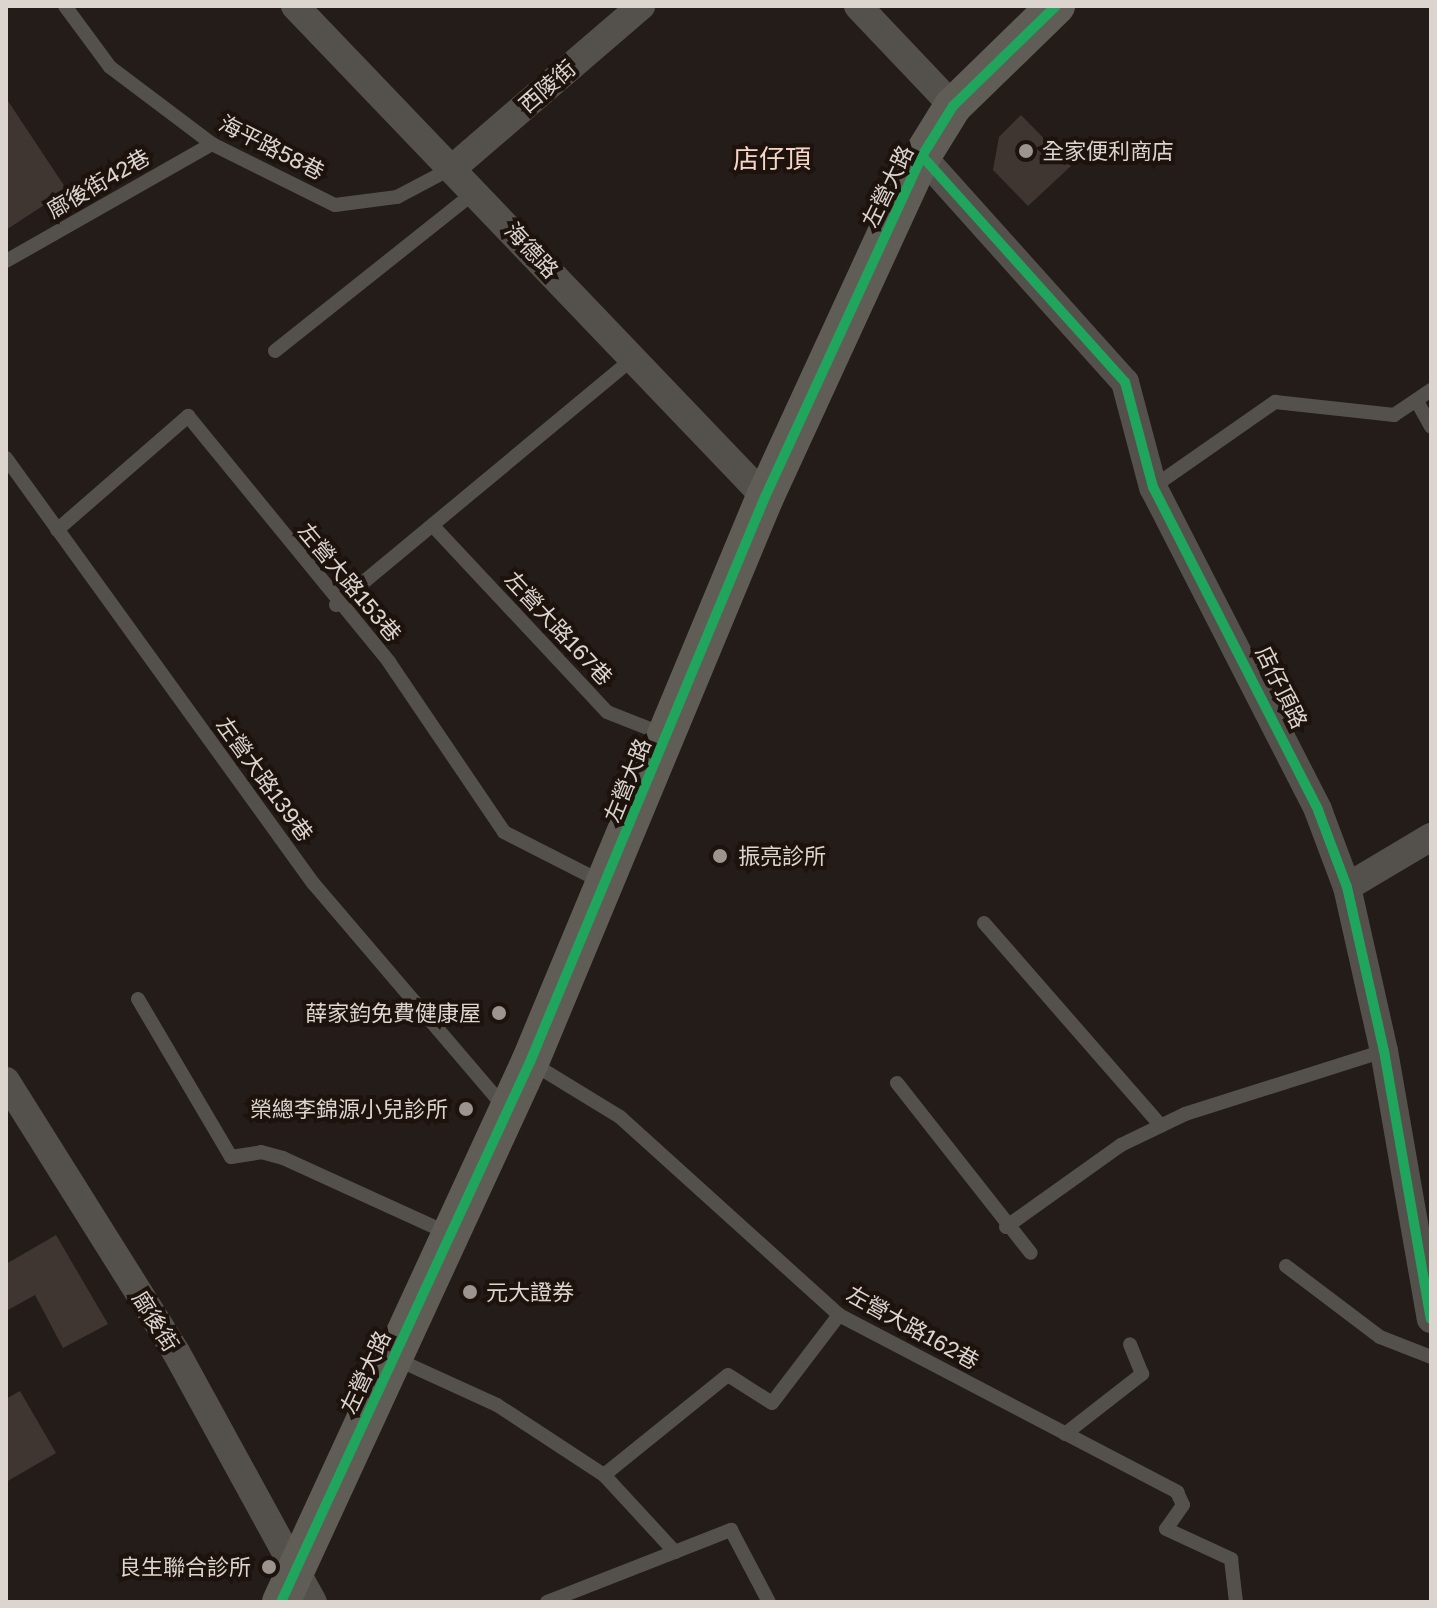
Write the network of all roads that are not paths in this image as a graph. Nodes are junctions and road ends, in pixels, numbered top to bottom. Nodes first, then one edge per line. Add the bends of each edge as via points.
1 (65, 6) edge
2 (295, 6) edge
3 (641, 6) edge
4 (858, 6) edge
5 (1056, 6) edge
6 (953, 106) junction
7 (212, 144) junction
8 (922, 156) junction
9 (454, 167) junction
10 (477, 191) junction
11 (6, 261) edge
12 (275, 351) dead end
13 (633, 358) junction
14 (1431, 390) edge
15 (1419, 405) junction
16 (1431, 427) edge
17 (6, 458) edge
18 (1153, 487) junction
19 (765, 497) junction
20 (434, 527) junction
21 (57, 530) junction
22 (336, 605) junction
23 (667, 736) junction
24 (1431, 837) edge
25 (606, 884) junction
26 (1347, 887) junction
27 (984, 923) dead end
28 (138, 999) dead end
29 (1384, 1051) junction
30 (530, 1062) junction
31 (6, 1081) edge
32 (897, 1083) dead end
33 (508, 1112) junction
34 (1161, 1126) junction
35 (1006, 1227) junction
36 (450, 1235) junction
37 (1031, 1253) dead end
38 (1286, 1266) dead end
39 (839, 1315) junction
40 (1431, 1319) edge
41 (1130, 1344) dead end
42 (1431, 1357) edge
43 (394, 1358) junction
44 (1065, 1434) junction
45 (604, 1475) junction
46 (675, 1552) junction
47 (288, 1585) edge
48 (313, 1602) edge
49 (547, 1602) edge
50 (769, 1602) edge
51 (1236, 1602) edge

1 - 7 lane, 海平路58巷 via 110,67
2 - 9 street, 海德路
3 - 9 street, 西陵街
4 - 6 street
5 - 6 street, 左營大路
6 - 8 street, 左營大路
7 - 9 lane, 海平路58巷 via 335,205 397,197
7 - 11 lane, 廍後街42巷
8 - 18 street, 店仔頂路 via 1125,382
8 - 19 street, 左營大路
9 - 10 street, 海德路
10 - 12 lane
10 - 13 street, 海德路
13 - 19 street, 海德路
13 - 20 lane
14 - 15 lane
15 - 16 lane
15 - 18 lane via 1394,415 1275,402
17 - 21 lane, 左營大路139巷
18 - 26 street, 店仔頂路 via 1245,655
19 - 23 street, 左營大路
20 - 22 lane
20 - 23 lane, 左營大路167巷 via 607,712
21 - 22 lane, 左營大路153巷 via 188,416
21 - 33 lane, 左營大路139巷 via 313,883
22 - 25 lane, 左營大路153巷 via 454,750 504,832
23 - 25 street, 左營大路
24 - 26 street
25 - 30 street, 左營大路
26 - 29 street, 店仔頂路
27 - 34 lane
28 - 36 lane via 231,1157 261,1152 283,1158
29 - 34 lane
29 - 40 street, 店仔頂路
30 - 33 street, 左營大路
30 - 39 lane, 左營大路162巷 via 620,1117
31 - 47 street, 廍後街 via 176,1352
32 - 35 lane
33 - 36 street, 左營大路
34 - 35 lane via 1121,1145
35 - 37 lane
36 - 43 street, 左營大路
38 - 42 lane via 1380,1337
39 - 44 lane, 左營大路162巷
39 - 45 lane via 772,1403 728,1375
41 - 44 lane via 1142,1374
43 - 45 lane via 497,1405
43 - 47 street, 左營大路
44 - 51 lane, 左營大路162巷 via 1177,1492 1183,1505 1166,1529 1231,1559
45 - 46 lane
46 - 49 lane
46 - 50 lane via 731,1530
47 - 48 street, 廍後街

